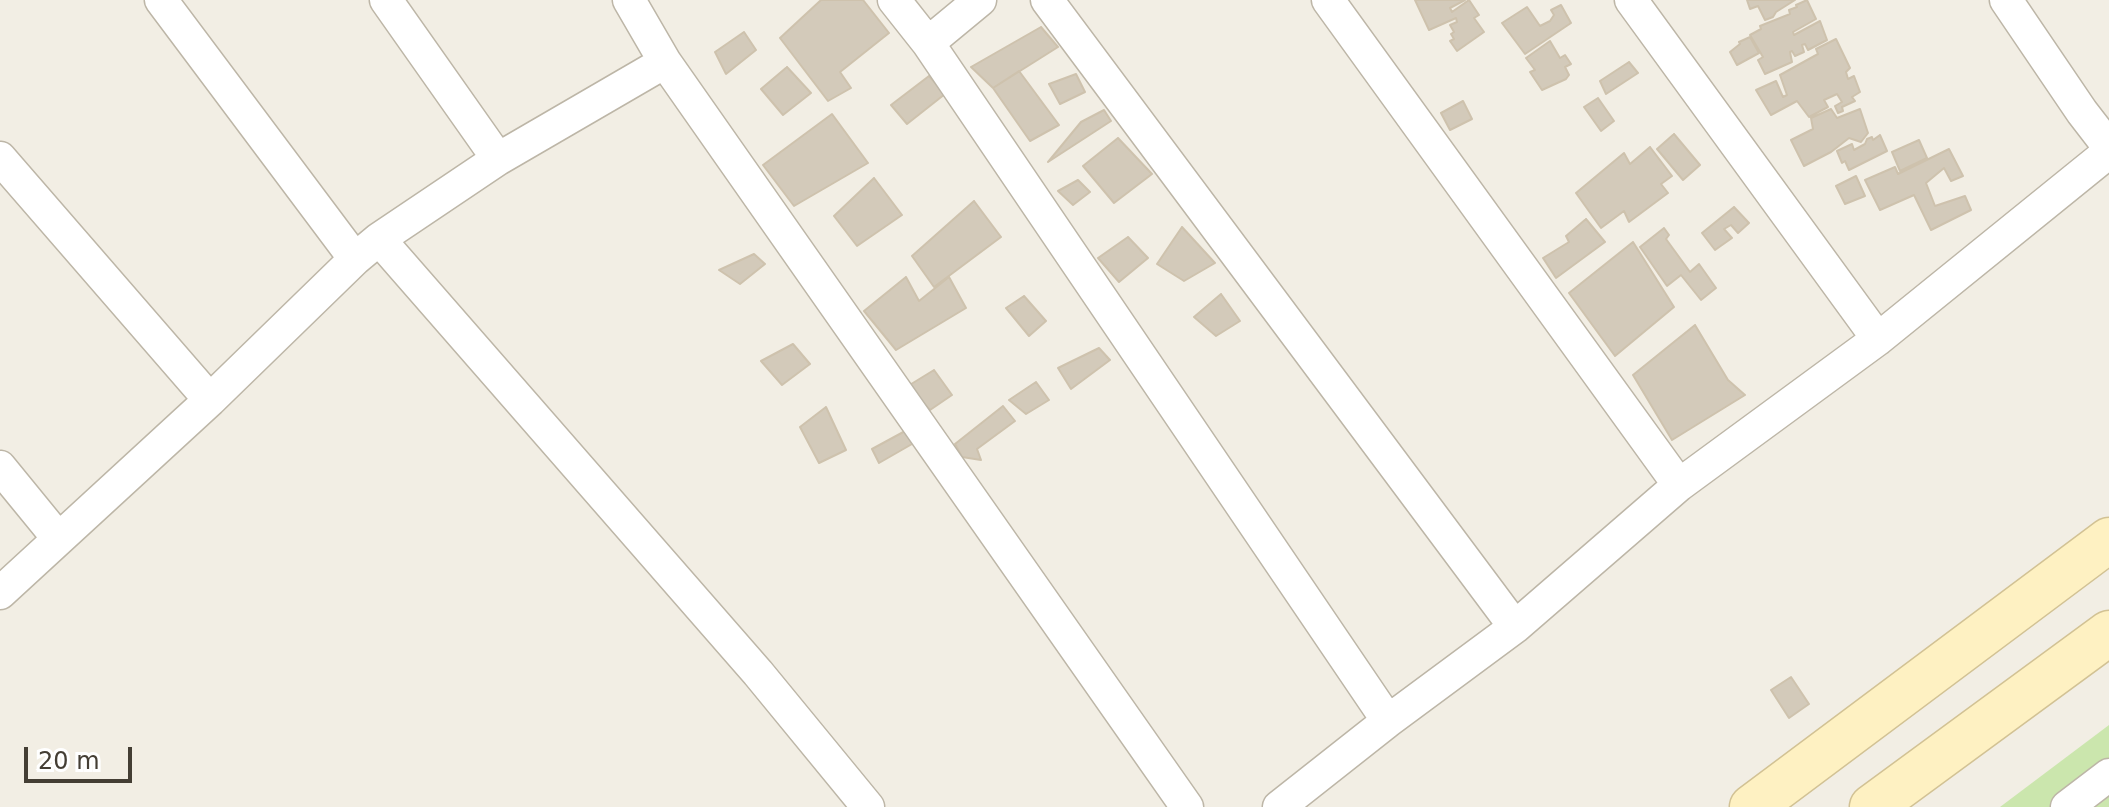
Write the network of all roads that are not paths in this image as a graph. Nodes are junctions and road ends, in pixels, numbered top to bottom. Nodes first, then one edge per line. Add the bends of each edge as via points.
1 (161, 0) edge
2 (386, 0) edge
3 (629, 0) edge
4 (894, 0) edge
5 (980, 0) edge
6 (1047, 0) edge
7 (1328, 0) edge
8 (1631, 0) edge
9 (2006, 0) edge
10 (928, 43) junction
11 (665, 62) junction
12 (2109, 150) edge
13 (0, 158) edge
14 (498, 159) junction
15 (367, 249) junction
16 (1878, 339) junction
17 (210, 400) junction
18 (0, 467) edge
19 (1679, 485) junction
20 (58, 538) junction
21 (2109, 540) edge
22 (0, 593) edge
23 (1515, 627) junction
24 (2109, 633) edge
25 (1388, 721) junction
26 (2109, 775) edge
27 (868, 807) edge
28 (1187, 807) edge
29 (1279, 807) edge
30 (1752, 807) edge
31 (1872, 807) edge
32 (2067, 807) edge

1 - 15 street
2 - 14 street
3 - 11 street
4 - 10 street
5 - 10 street
6 - 23 street
7 - 19 street
8 - 16 street
9 - 12 street
10 - 25 street
11 - 14 street
11 - 28 street
12 - 16 street
13 - 17 street
14 - 15 street
15 - 17 street
15 - 27 street via 758,673
16 - 19 street
17 - 20 street
18 - 20 street
19 - 23 street
20 - 22 street
21 - 30 main road
23 - 25 street
24 - 31 main road
25 - 29 street
26 - 32 street

